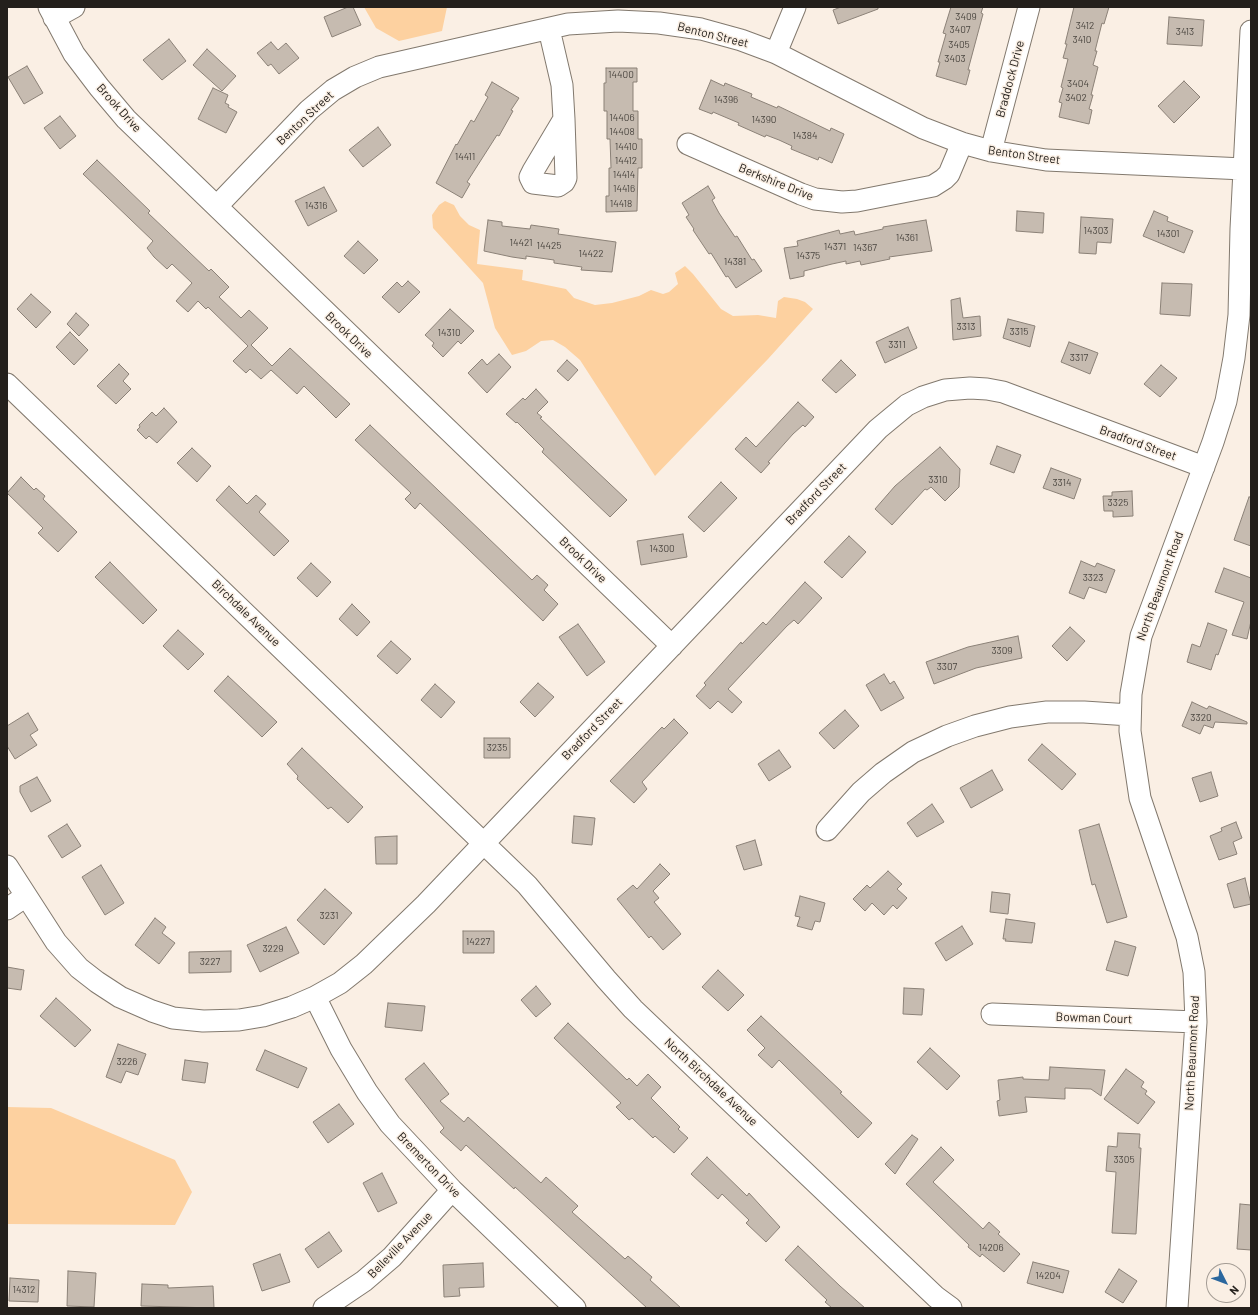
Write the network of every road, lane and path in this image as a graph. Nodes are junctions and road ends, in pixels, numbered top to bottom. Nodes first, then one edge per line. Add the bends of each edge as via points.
1 (74, 7) edge
2 (795, 7) edge
3 (1029, 7) edge
4 (51, 12) edge
5 (549, 29) junction
6 (1251, 31) edge
7 (776, 53) junction
8 (564, 119) dead end
9 (962, 143) junction
10 (688, 144) dead end
11 (991, 151) junction
12 (1244, 170) junction
13 (217, 206) junction
14 (7, 384) edge
15 (1204, 467) junction
16 (672, 646) junction
17 (1130, 715) junction
18 (827, 830) dead end
19 (484, 843) junction
20 (7, 866) edge
21 (26, 896) junction
22 (7, 909) edge
23 (315, 997) junction
24 (992, 1014) dead end
25 (1196, 1022) junction
26 (452, 1190) junction
27 (324, 1308) edge
28 (575, 1308) edge
29 (951, 1308) edge
30 (1177, 1308) edge

1 - 4 street
2 - 7 street
3 - 11 street, Braddock Drive
4 - 13 street, Brook Drive via 74,54 126,119
5 - 7 street, Benton Street via 568,24 618,21 659,23 700,29
5 - 8 street via 559,71
5 - 13 street, Benton Street via 379,68 355,77 333,90 309,110
6 - 12 street, North Beaumont Road
7 - 9 street, Benton Street via 902,118
9 - 10 street, Berkshire Drive via 949,174 933,186 842,202 815,199 801,194
9 - 11 street, Benton Street
11 - 12 street, Benton Street via 1046,160
12 - 15 street, North Beaumont Road via 1239,315 1234,358 1226,401
13 - 16 street, Brook Drive
14 - 19 street, Birchdale Avenue
15 - 16 street, Bradford Street via 1002,392 970,388 945,390 923,397 896,413 878,429
15 - 17 street, North Beaumont Road via 1141,636
16 - 19 street, Bradford Street
17 - 18 street via 1047,712 1010,717 947,736 913,752 883,772
17 - 25 street, North Beaumont Road via 1140,798 1187,937 1194,972
19 - 23 street, Bradford Street via 364,964 340,983
19 - 29 street, North Birchdale Avenue via 527,885 634,1009 936,1297
20 - 21 street, Bradford Street
21 - 22 street
21 - 23 street, Bradford Street via 56,942 79,968 120,997 152,1011 173,1018 203,1021 239,1020 292,1008
23 - 26 street, Bremerton Drive via 340,1049 370,1097 390,1124
24 - 25 street, Bowman Court
25 - 30 street, North Beaumont Road
26 - 27 street, Belleville Avenue via 392,1257 364,1281
26 - 28 street, Bremerton Drive

